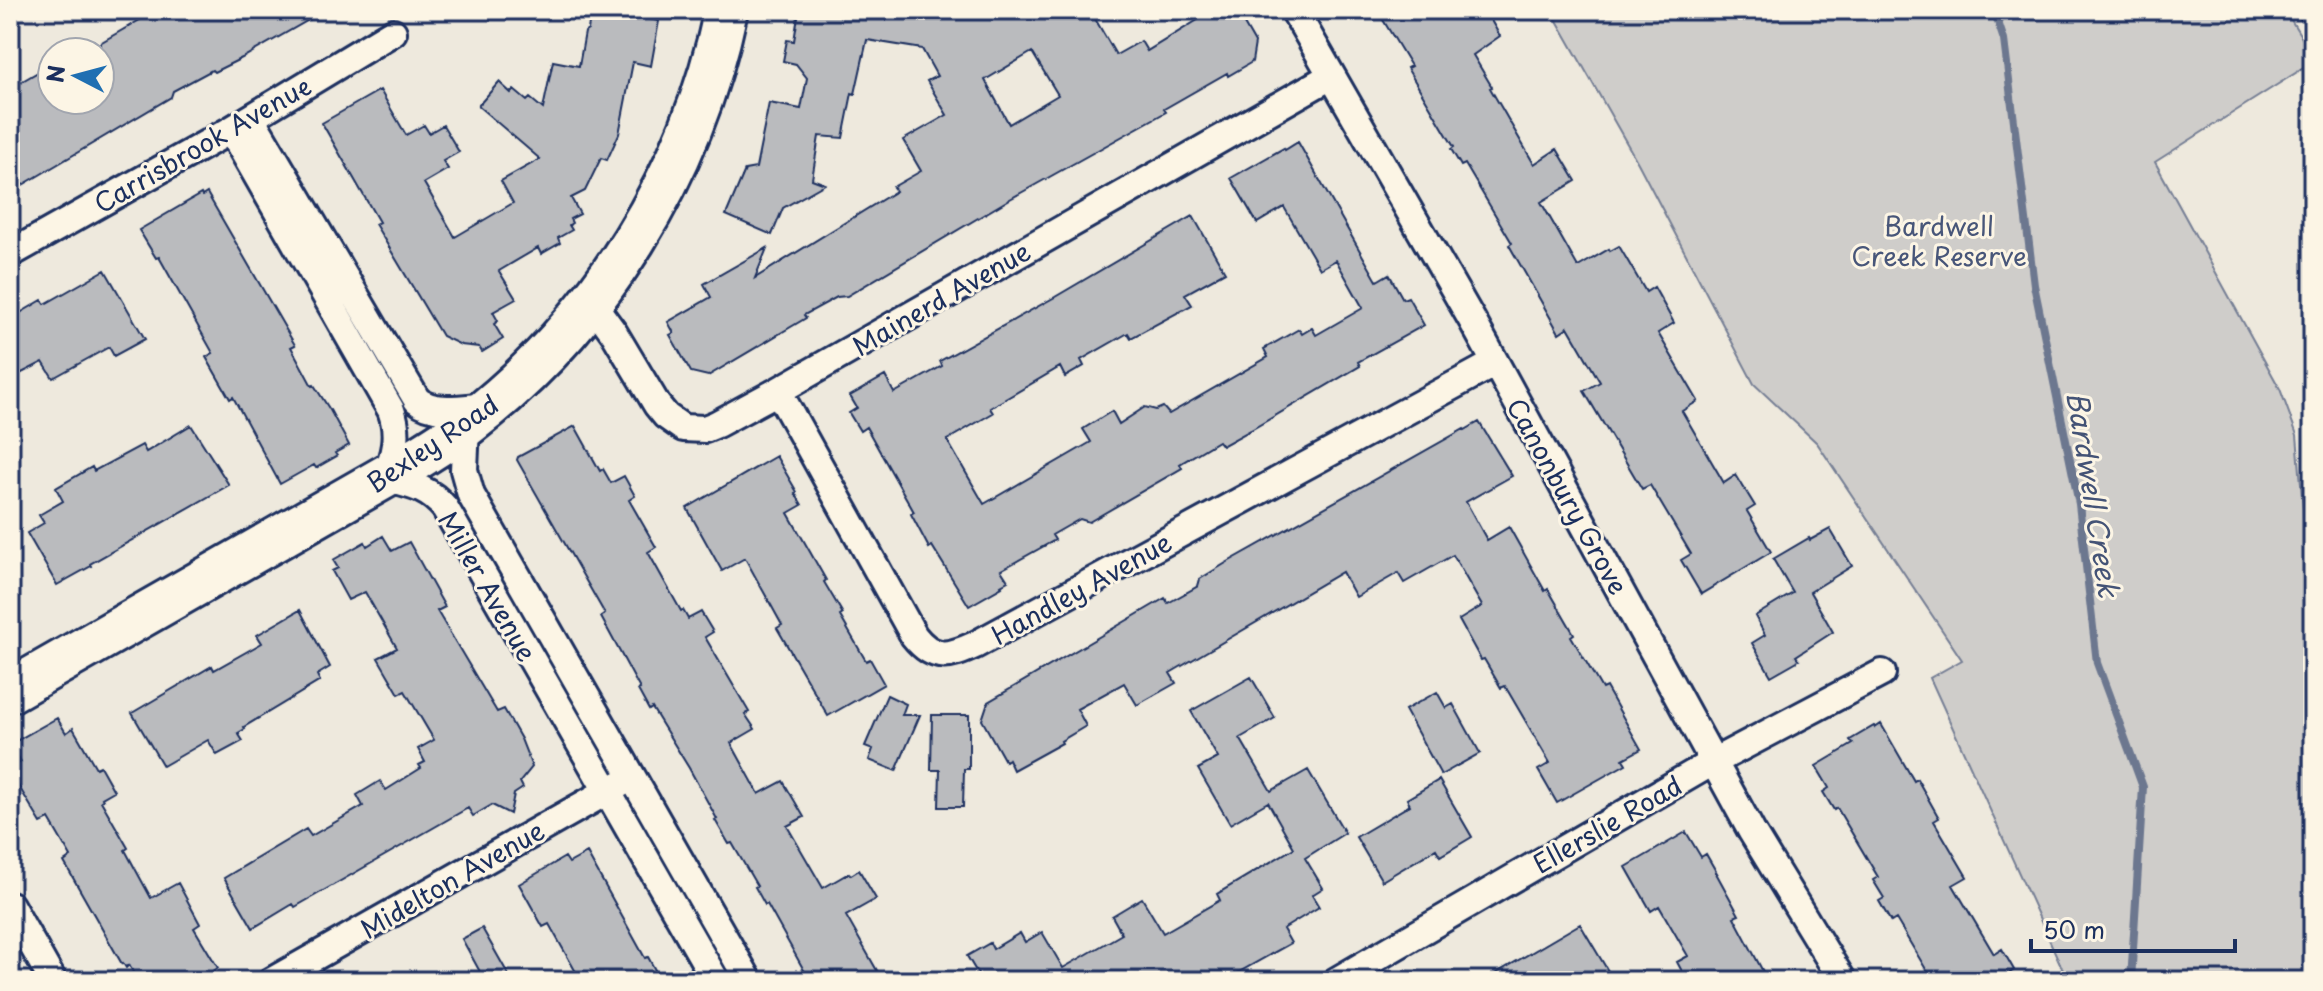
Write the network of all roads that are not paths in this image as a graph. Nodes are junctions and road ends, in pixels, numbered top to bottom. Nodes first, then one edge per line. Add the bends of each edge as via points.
1 (726, 10) edge
2 (1294, 10) edge
3 (393, 32) dead end
4 (1331, 76) junction
5 (241, 124) junction
6 (10, 254) edge
7 (592, 303) junction
8 (1495, 363) junction
9 (778, 391) junction
10 (479, 416) junction
11 (384, 478) junction
12 (1882, 673) dead end
13 (10, 691) edge
14 (1713, 762) junction
15 (632, 777) junction
16 (606, 792) junction
17 (10, 905) edge
18 (53, 981) edge
19 (272, 981) edge
20 (716, 981) edge
21 (749, 981) edge
22 (1336, 981) edge
23 (1843, 981) edge

1 - 7 main road, Bexley Road via 686,141 655,207
2 - 4 street, Canonbury Grove
3 - 5 street, Carrisbrook Avenue
4 - 8 street, Canonbury Grove
4 - 9 street, Mainerd Avenue
5 - 6 street, Carrisbrook Avenue
5 - 10 street via 417,400
5 - 11 street via 391,410 396,439
7 - 9 street, Mainerd Avenue via 674,424 705,429
7 - 10 main road, Bexley Road
8 - 9 street, Handley Avenue via 975,645 944,655 926,650 914,636
8 - 14 street, Canonbury Grove
10 - 11 main road, Bexley Road
10 - 15 street, Miller Avenue via 464,470 471,495
11 - 13 main road, Bexley Road
11 - 16 street, Miller Avenue via 430,492 445,508
12 - 14 street, Ellerslie Road
14 - 22 street, Ellerslie Road
14 - 23 street, Canonbury Grove
15 - 16 street, Midelton Avenue
15 - 21 street, Miller Avenue
16 - 19 street, Midelton Avenue
16 - 20 street, Miller Avenue
17 - 18 street

